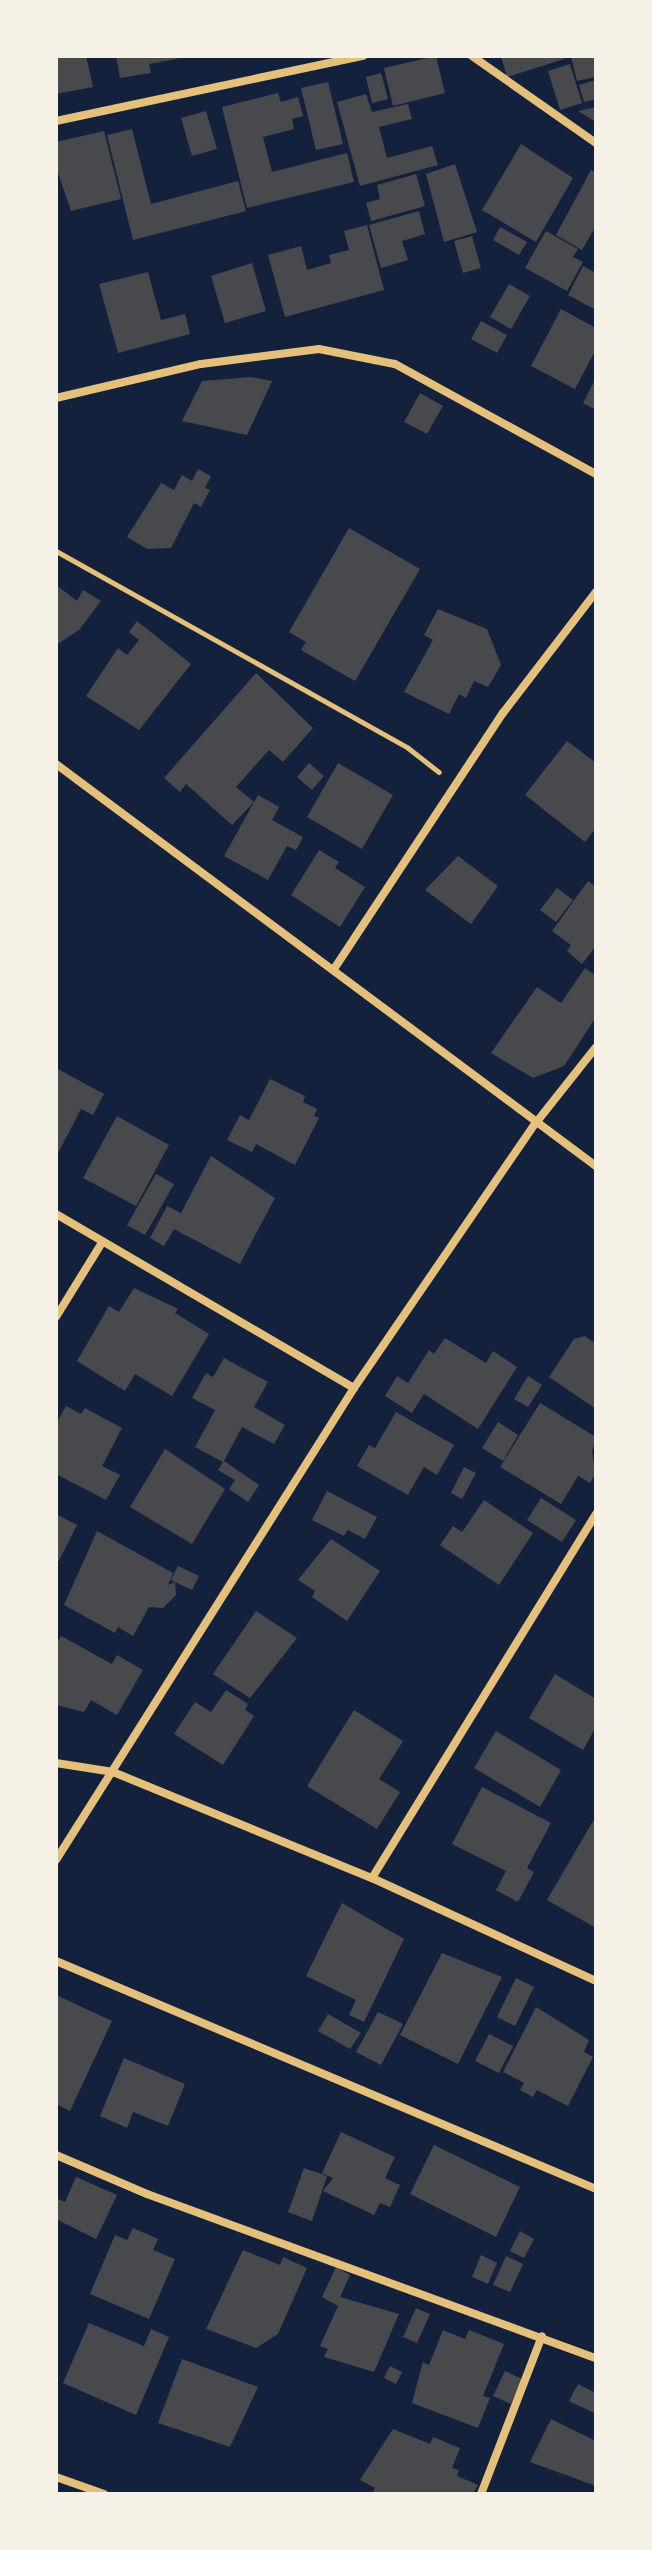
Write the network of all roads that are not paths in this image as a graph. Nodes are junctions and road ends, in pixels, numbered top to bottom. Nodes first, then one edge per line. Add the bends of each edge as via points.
1 (363, 56) edge
2 (472, 56) edge
3 (56, 121) edge
4 (596, 143) edge
5 (56, 398) edge
6 (596, 474) edge
7 (596, 592) edge
8 (56, 764) edge
9 (334, 969) junction
10 (596, 1047) edge
11 (535, 1124) junction
12 (596, 1166) edge
13 (56, 1214) edge
14 (101, 1244) junction
15 (56, 1317) edge
16 (354, 1388) junction
17 (596, 1514) edge
18 (56, 1763) edge
19 (113, 1772) junction
20 (56, 1860) edge
21 (372, 1878) junction
22 (56, 1961) edge
23 (596, 1981) edge
24 (56, 2155) edge
25 (596, 2189) edge
26 (542, 2336) junction
27 (596, 2358) edge
28 (56, 2477) edge
29 (104, 2494) edge
30 (481, 2494) edge

1 - 3 street
2 - 4 street
5 - 6 street via 201,364 319,349 395,364
7 - 9 street via 454,784
8 - 9 street
9 - 11 street
10 - 11 street
11 - 12 street
11 - 16 street
13 - 14 street
14 - 15 street
14 - 16 street
16 - 19 street
17 - 21 street
18 - 19 street
19 - 20 street
19 - 21 street
21 - 23 street
22 - 25 street
24 - 26 street via 147,2194
26 - 27 street
26 - 30 street
28 - 29 street

